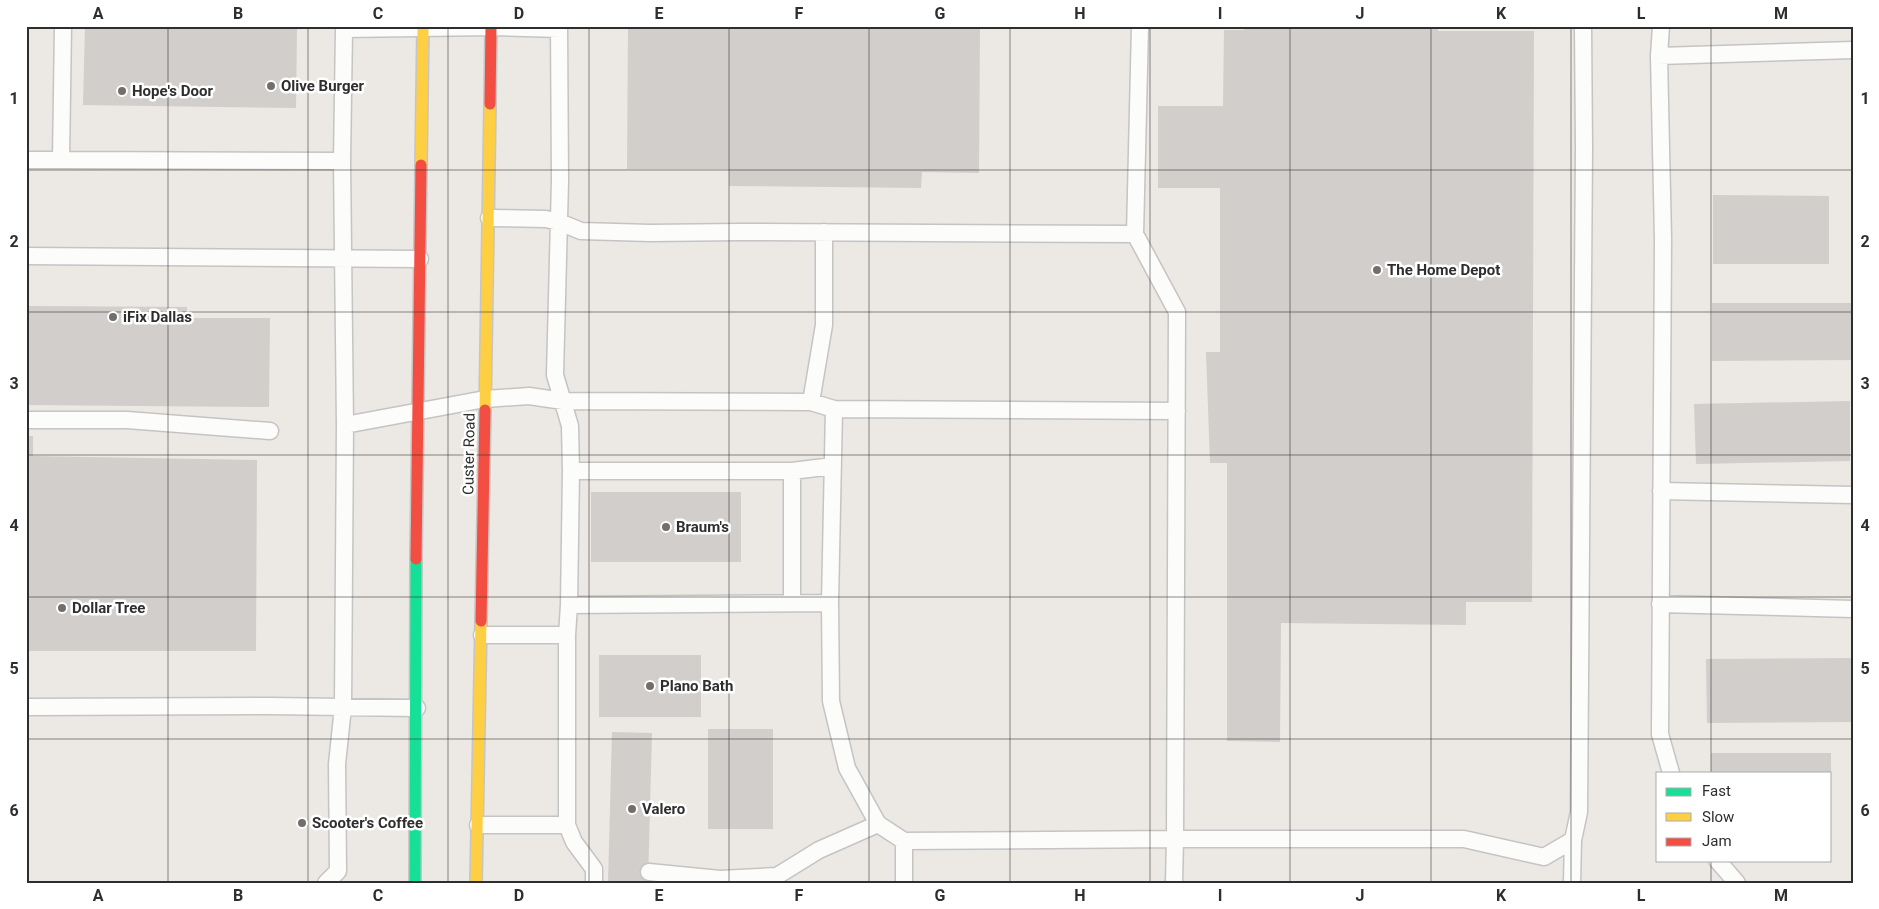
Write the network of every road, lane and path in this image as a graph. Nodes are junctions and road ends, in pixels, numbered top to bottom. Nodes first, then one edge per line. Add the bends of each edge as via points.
1 (63, 26) edge
2 (1140, 26) edge
3 (1583, 26) edge
4 (1661, 26) edge
5 (423, 27) edge
6 (491, 27) edge
7 (344, 28) edge
8 (560, 28) edge
9 (1853, 50) edge
10 (1659, 56) junction
11 (26, 160) edge
12 (61, 160) junction
13 (342, 161) junction
14 (489, 218) junction
15 (560, 222) junction
16 (824, 232) junction
17 (1135, 234) junction
18 (26, 256) edge
19 (343, 257) junction
20 (420, 259) junction
21 (485, 399) junction
22 (563, 401) junction
23 (811, 402) junction
24 (834, 409) junction
25 (418, 411) junction
26 (1177, 411) junction
27 (26, 420) edge
28 (345, 425) junction
29 (270, 431) dead end
30 (833, 466) junction
31 (571, 471) junction
32 (792, 471) junction
33 (1661, 491) junction
34 (1853, 495) edge
35 (792, 603) junction
36 (830, 603) junction
37 (1660, 604) junction
38 (569, 605) junction
39 (1853, 608) edge
40 (482, 636) junction
41 (568, 636) junction
42 (26, 707) edge
43 (344, 707) junction
44 (417, 708) junction
45 (1671, 772) edge
46 (478, 824) junction
47 (878, 824) junction
48 (567, 826) junction
49 (1175, 839) junction
50 (1573, 840) junction
51 (904, 841) junction
52 (1720, 862) edge
53 (649, 872) dead end
54 (599, 874) edge
55 (720, 881) edge
56 (326, 883) edge
57 (415, 883) edge
58 (476, 883) edge
59 (904, 883) edge
60 (1174, 883) edge
61 (1572, 883) edge
62 (1737, 883) edge

1 - 12 lane
2 - 17 lane
3 - 50 lane via 1579,812
4 - 10 lane
5 - 6 lane
5 - 7 lane
5 - 20 main road
6 - 8 lane
6 - 14 main road, Custer Road
7 - 13 lane
8 - 15 lane
9 - 10 lane
10 - 33 lane via 1663,239
11 - 12 lane
12 - 13 lane
13 - 19 lane
14 - 15 lane
14 - 21 main road, Custer Road
15 - 16 lane via 582,231 601,232
15 - 22 lane via 555,375
16 - 17 lane
16 - 23 lane via 824,325
17 - 26 lane via 1177,312
18 - 19 lane
19 - 20 lane
19 - 28 lane
20 - 25 main road
21 - 22 lane via 529,396
21 - 25 lane
21 - 40 main road, Custer Road
22 - 23 lane
22 - 31 lane via 570,426
23 - 24 lane
24 - 26 lane
24 - 30 lane
25 - 28 lane
25 - 44 main road
26 - 49 lane
27 - 29 lane via 127,420
28 - 43 lane
30 - 32 lane
30 - 36 lane
31 - 32 lane
31 - 38 lane
32 - 35 lane
33 - 34 lane
33 - 37 lane
35 - 36 lane
35 - 38 lane
36 - 47 lane via 831,701 847,768
37 - 39 lane
37 - 45 lane via 1660,734
38 - 41 lane
40 - 41 lane
40 - 46 main road, Custer Road
41 - 48 lane
42 - 43 lane
43 - 44 lane
43 - 56 lane via 337,764 338,871
44 - 57 main road
46 - 48 lane
46 - 58 main road, Custer Road
47 - 51 lane
47 - 55 lane via 819,850 777,876
48 - 54 lane via 574,842
49 - 50 lane via 1464,839 1544,857
49 - 51 lane
49 - 60 lane
50 - 61 lane
51 - 59 lane
52 - 62 lane
53 - 55 lane

